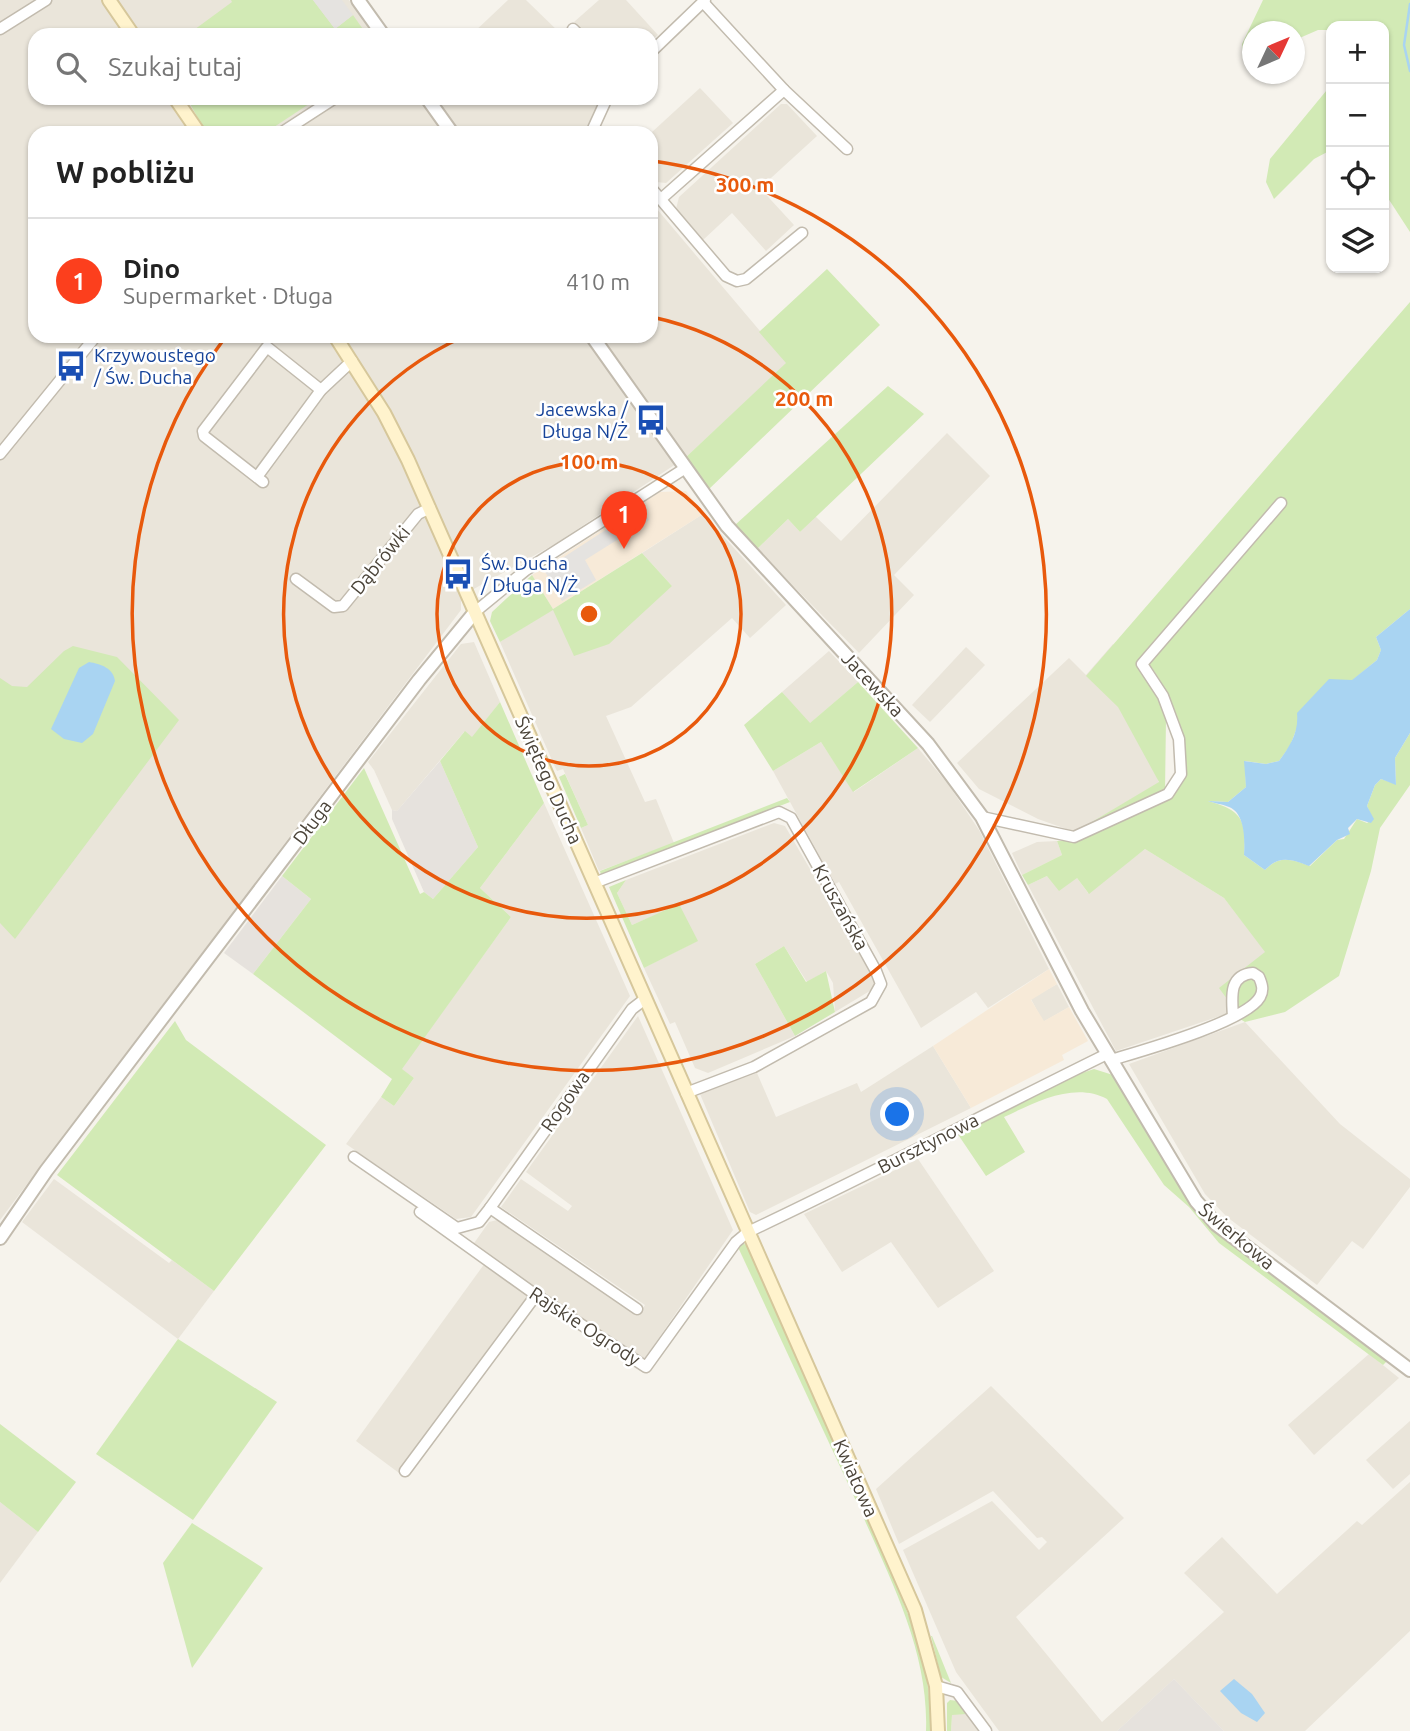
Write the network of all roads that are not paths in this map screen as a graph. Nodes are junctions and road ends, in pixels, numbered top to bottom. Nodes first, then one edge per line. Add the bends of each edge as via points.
1 (47, 0) edge
2 (109, 0) edge
3 (358, 0) edge
4 (704, 1) edge
5 (128, 28) edge
6 (378, 28) edge
7 (0, 29) edge
8 (658, 45) edge
9 (784, 90) junction
10 (180, 105) edge
11 (324, 105) edge
12 (432, 105) edge
13 (604, 105) edge
14 (194, 126) edge
15 (292, 126) edge
16 (447, 126) edge
17 (594, 126) edge
18 (847, 149) dead end
19 (658, 196) edge
20 (661, 200) junction
21 (802, 233) dead end
22 (90, 343) edge
23 (340, 343) edge
24 (597, 343) edge
25 (352, 361) junction
26 (321, 390) junction
27 (0, 454) edge
28 (684, 469) junction
29 (1281, 503) dead end
30 (430, 508) junction
31 (296, 579) dead end
32 (475, 612) junction
33 (982, 817) junction
34 (594, 883) junction
35 (645, 999) junction
36 (1233, 1017) dead end
37 (1109, 1057) junction
38 (686, 1093) junction
39 (354, 1157) dead end
40 (489, 1208) junction
41 (420, 1212) dead end
42 (748, 1232) junction
43 (0, 1238) edge
44 (536, 1295) junction
45 (637, 1309) dead end
46 (1410, 1370) edge
47 (405, 1471) dead end
48 (936, 1686) junction
49 (938, 1731) edge
50 (986, 1731) edge

1 - 7 street
2 - 5 main road
3 - 6 street
4 - 8 street
4 - 9 street
9 - 18 street
9 - 20 street
10 - 14 main road
11 - 15 street
12 - 16 street
13 - 17 street
19 - 20 street
20 - 21 street via 726,276 737,281 746,279
22 - 27 street
23 - 25 main road, Świętego Ducha
24 - 28 street, Jacewska
25 - 26 street
25 - 30 main road, Świętego Ducha via 390,425
26 - 26 street via 267,348 204,436 260,479
28 - 32 street, Długa via 526,570
28 - 33 street, Jacewska via 727,526 928,744
29 - 33 street via 1142,664 1163,696 1179,739 1181,774 1168,793 1074,837
30 - 31 street, Dąbrówki via 418,514 343,606 334,607
30 - 32 main road, Świętego Ducha
32 - 34 main road, Świętego Ducha
32 - 43 street, Długa via 46,1171
33 - 37 street, Jacewska
34 - 35 main road, Świętego Ducha
34 - 38 street, Kruszańska via 779,812 791,818 876,971 881,984 871,1002 754,1067
35 - 38 main road, Świętego Ducha
35 - 40 street, Rogowa via 632,1009
36 - 37 street, Bursztynowa
37 - 42 street, Bursztynowa
37 - 46 street, Świerkowa via 1183,1182 1216,1223
38 - 42 main road, Świętego Ducha
39 - 40 street, Rogowa via 457,1228 479,1222
40 - 45 street
41 - 44 street, Rajskie Ogrody
42 - 44 street, Rajskie Ogrody via 736,1242 646,1367
42 - 48 main road, Kwiatowa via 915,1610
44 - 47 street
48 - 49 main road, Kwiatowa
48 - 50 street via 957,1692

